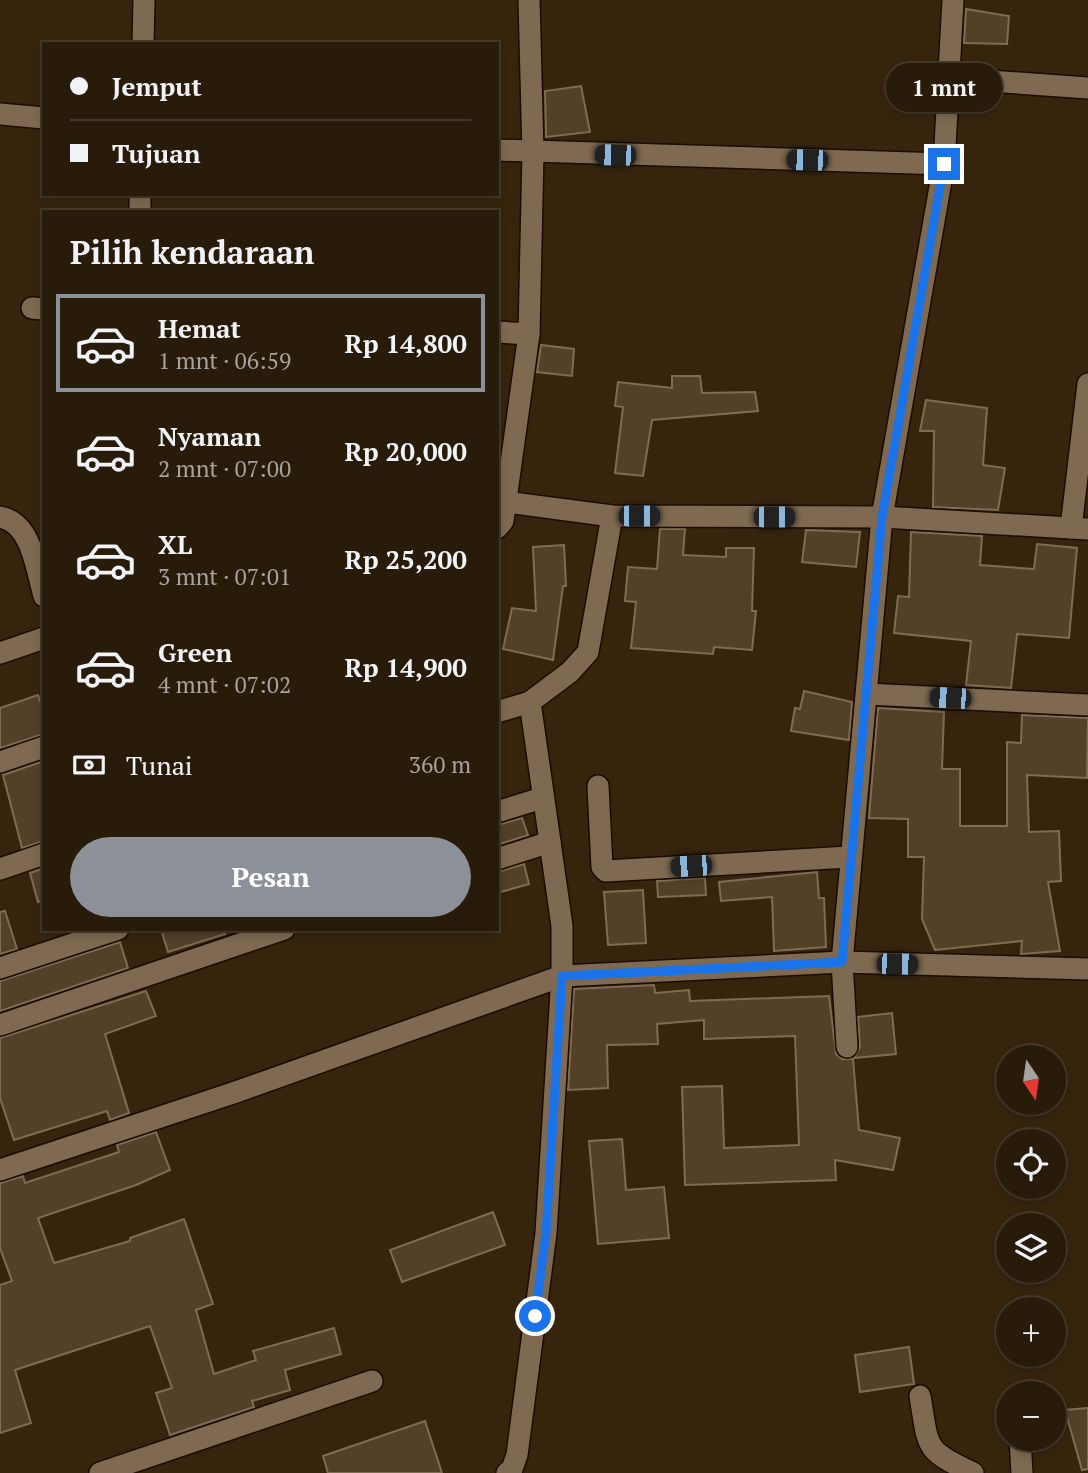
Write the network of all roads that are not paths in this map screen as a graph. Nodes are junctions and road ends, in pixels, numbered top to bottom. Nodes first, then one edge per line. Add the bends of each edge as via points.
1 (144, 0) edge
2 (529, 0) edge
3 (953, 0) edge
4 (143, 42) edge
5 (947, 78) junction
6 (1088, 88) edge
7 (0, 114) edge
8 (42, 118) edge
9 (499, 150) edge
10 (533, 153) junction
11 (944, 164) junction
12 (499, 332) edge
13 (529, 334) junction
14 (1088, 384) edge
15 (506, 502) junction
16 (612, 516) junction
17 (0, 517) edge
18 (882, 517) junction
19 (499, 526) edge
20 (1079, 529) edge
21 (42, 589) edge
22 (42, 639) edge
23 (0, 653) edge
24 (867, 694) junction
25 (530, 702) junction
26 (1088, 705) edge
27 (499, 711) edge
28 (42, 748) edge
29 (0, 762) edge
30 (598, 786) dead end
31 (542, 798) junction
32 (499, 811) edge
33 (550, 842) junction
34 (42, 855) edge
35 (849, 857) junction
36 (499, 858) edge
37 (0, 869) edge
38 (112, 931) edge
39 (278, 931) edge
40 (842, 962) junction
41 (0, 968) edge
42 (1088, 969) edge
43 (562, 976) junction
44 (0, 1025) edge
45 (847, 1047) dead end
46 (0, 1170) edge
47 (372, 1381) dead end
48 (920, 1396) dead end
49 (1021, 1451) edge
50 (100, 1473) edge
51 (508, 1473) edge
52 (973, 1473) edge
53 (1022, 1473) edge

1 - 4 street
2 - 10 street
3 - 5 street
5 - 6 street
5 - 11 street
7 - 8 street
9 - 10 street
10 - 11 street
10 - 13 street
11 - 18 street
12 - 13 street
13 - 15 street
14 - 20 street
15 - 16 street
15 - 19 street
16 - 18 street
16 - 25 street via 588,652
17 - 21 street via 12,519 24,530
18 - 20 street
18 - 24 street
22 - 23 street
24 - 26 street
24 - 35 street
25 - 27 street
25 - 31 street
28 - 29 street
30 - 35 street via 602,867 606,871
31 - 32 street
31 - 33 street
33 - 36 street
33 - 43 street via 562,926
34 - 37 street
35 - 40 street
38 - 41 street
39 - 44 street
40 - 42 street
40 - 43 street
40 - 45 street
43 - 46 street
43 - 51 street via 546,1233 517,1455
47 - 50 street
48 - 52 street via 930,1447
49 - 53 street

